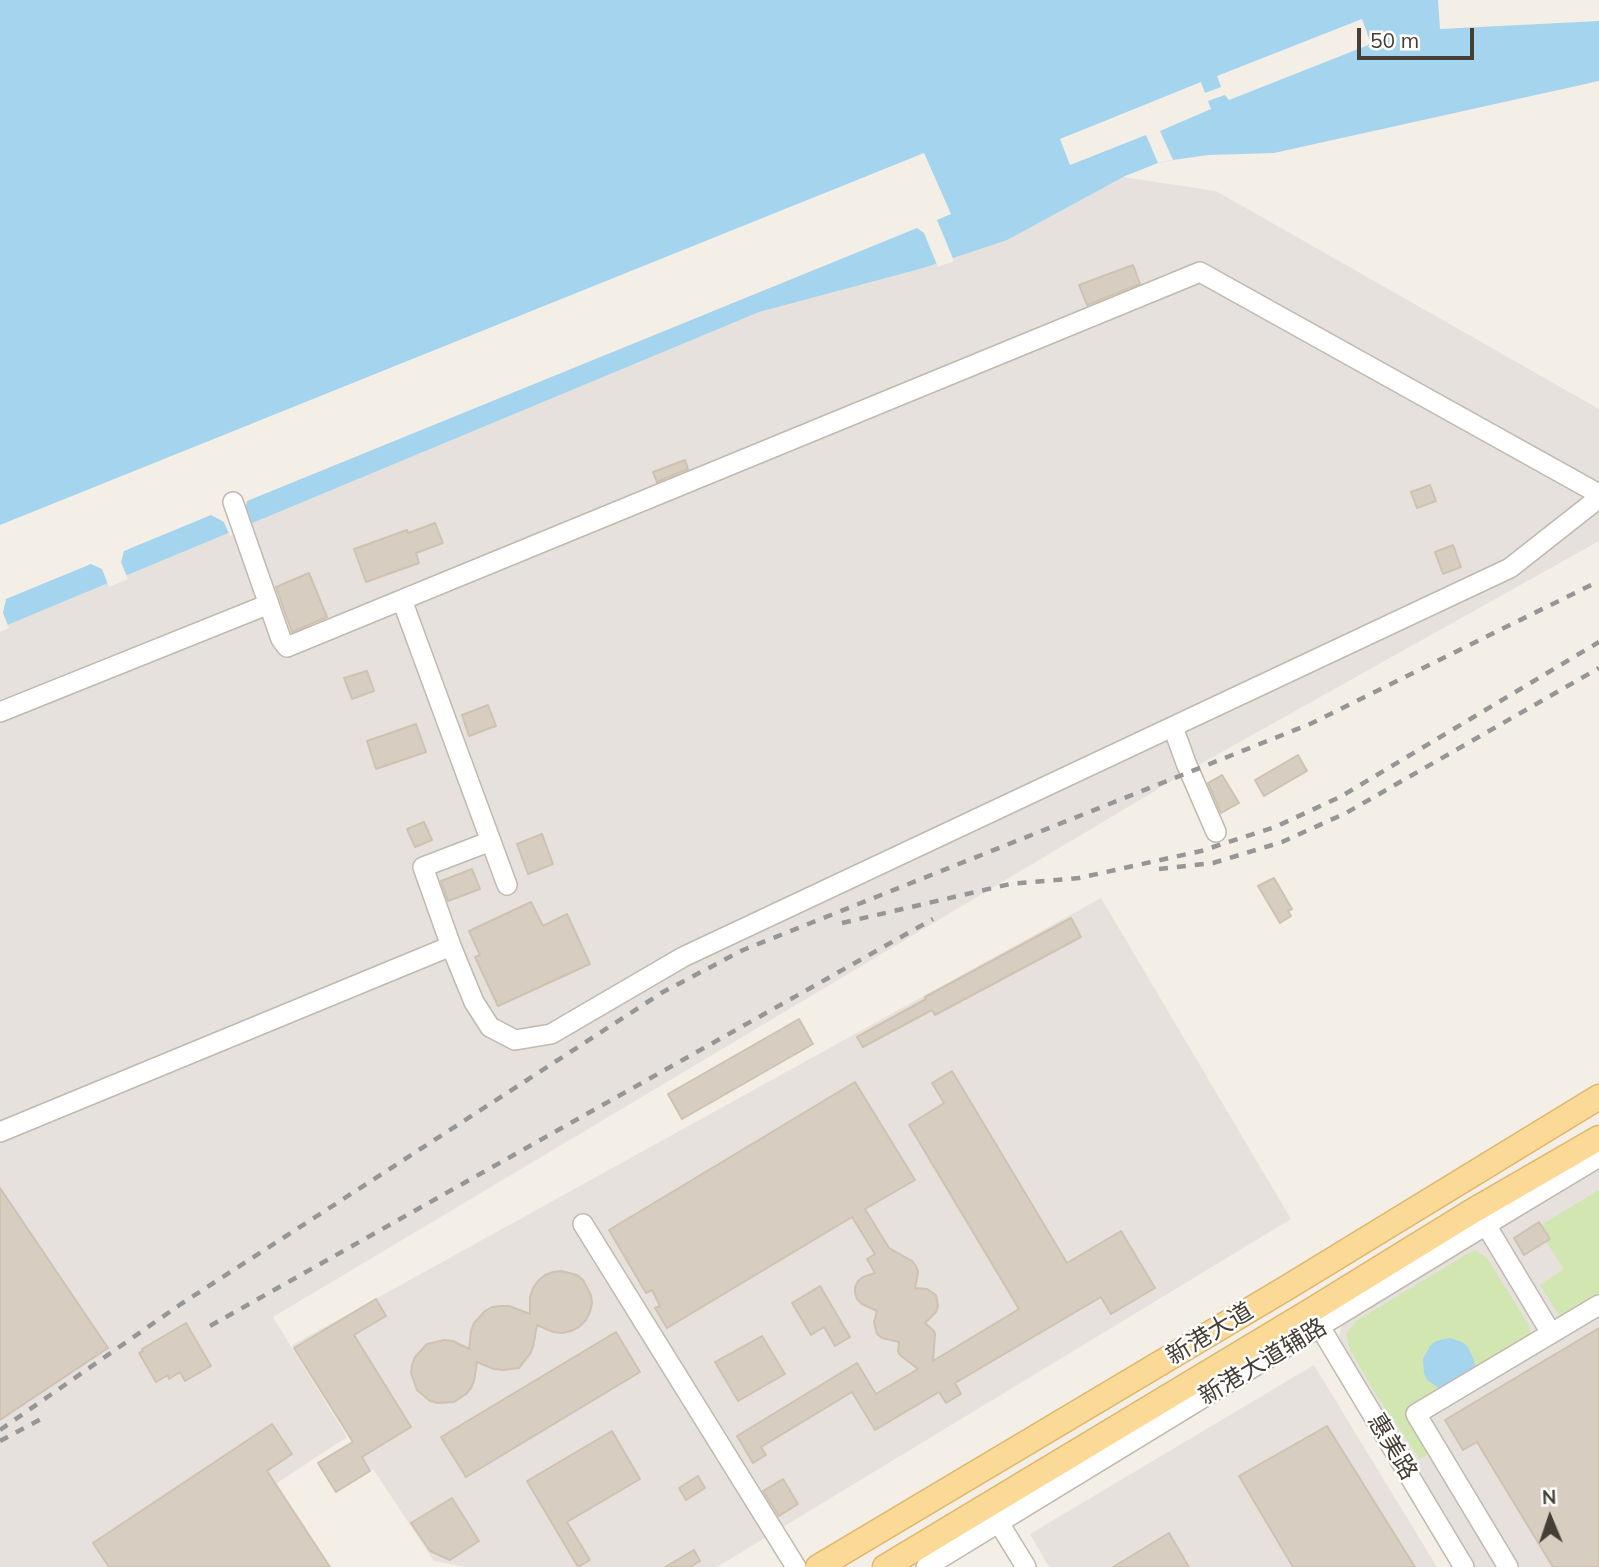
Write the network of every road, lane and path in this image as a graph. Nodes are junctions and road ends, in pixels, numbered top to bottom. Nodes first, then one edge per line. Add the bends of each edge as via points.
1 (1599, 496) edge
2 (233, 502) dead end
3 (402, 600) junction
4 (269, 604) junction
5 (0, 712) edge
6 (1173, 727) junction
7 (1216, 832) dead end
8 (491, 841) junction
9 (507, 885) dead end
10 (451, 946) junction
11 (1599, 1097) edge
12 (0, 1132) edge
13 (1599, 1138) edge
14 (1599, 1157) edge
15 (583, 1224) dead end
16 (1486, 1225) junction
17 (1599, 1304) edge
18 (1320, 1327) junction
19 (1551, 1333) junction
20 (999, 1523) junction
21 (796, 1567) edge
22 (818, 1567) edge
23 (885, 1567) edge
24 (926, 1567) edge
25 (1026, 1567) edge
26 (1464, 1567) edge
27 (1508, 1567) edge

1 - 3 street via 1200,272
1 - 6 street via 1510,568
2 - 4 street
3 - 4 street via 287,647
3 - 8 street
4 - 5 street
6 - 7 street
6 - 10 street via 682,957 551,1034 515,1040 490,1027 474,1002
8 - 9 street
8 - 10 street via 423,867
10 - 12 street
11 - 22 main road, 新港大道
13 - 23 main road, 新港大道
14 - 16 street, 新港大道辅路
15 - 21 street
16 - 18 street, 新港大道辅路
16 - 19 street
17 - 19 street
18 - 20 street, 新港大道辅路
18 - 26 street, 惠美路
19 - 27 street via 1416,1414
20 - 24 street, 新港大道辅路
20 - 25 street

